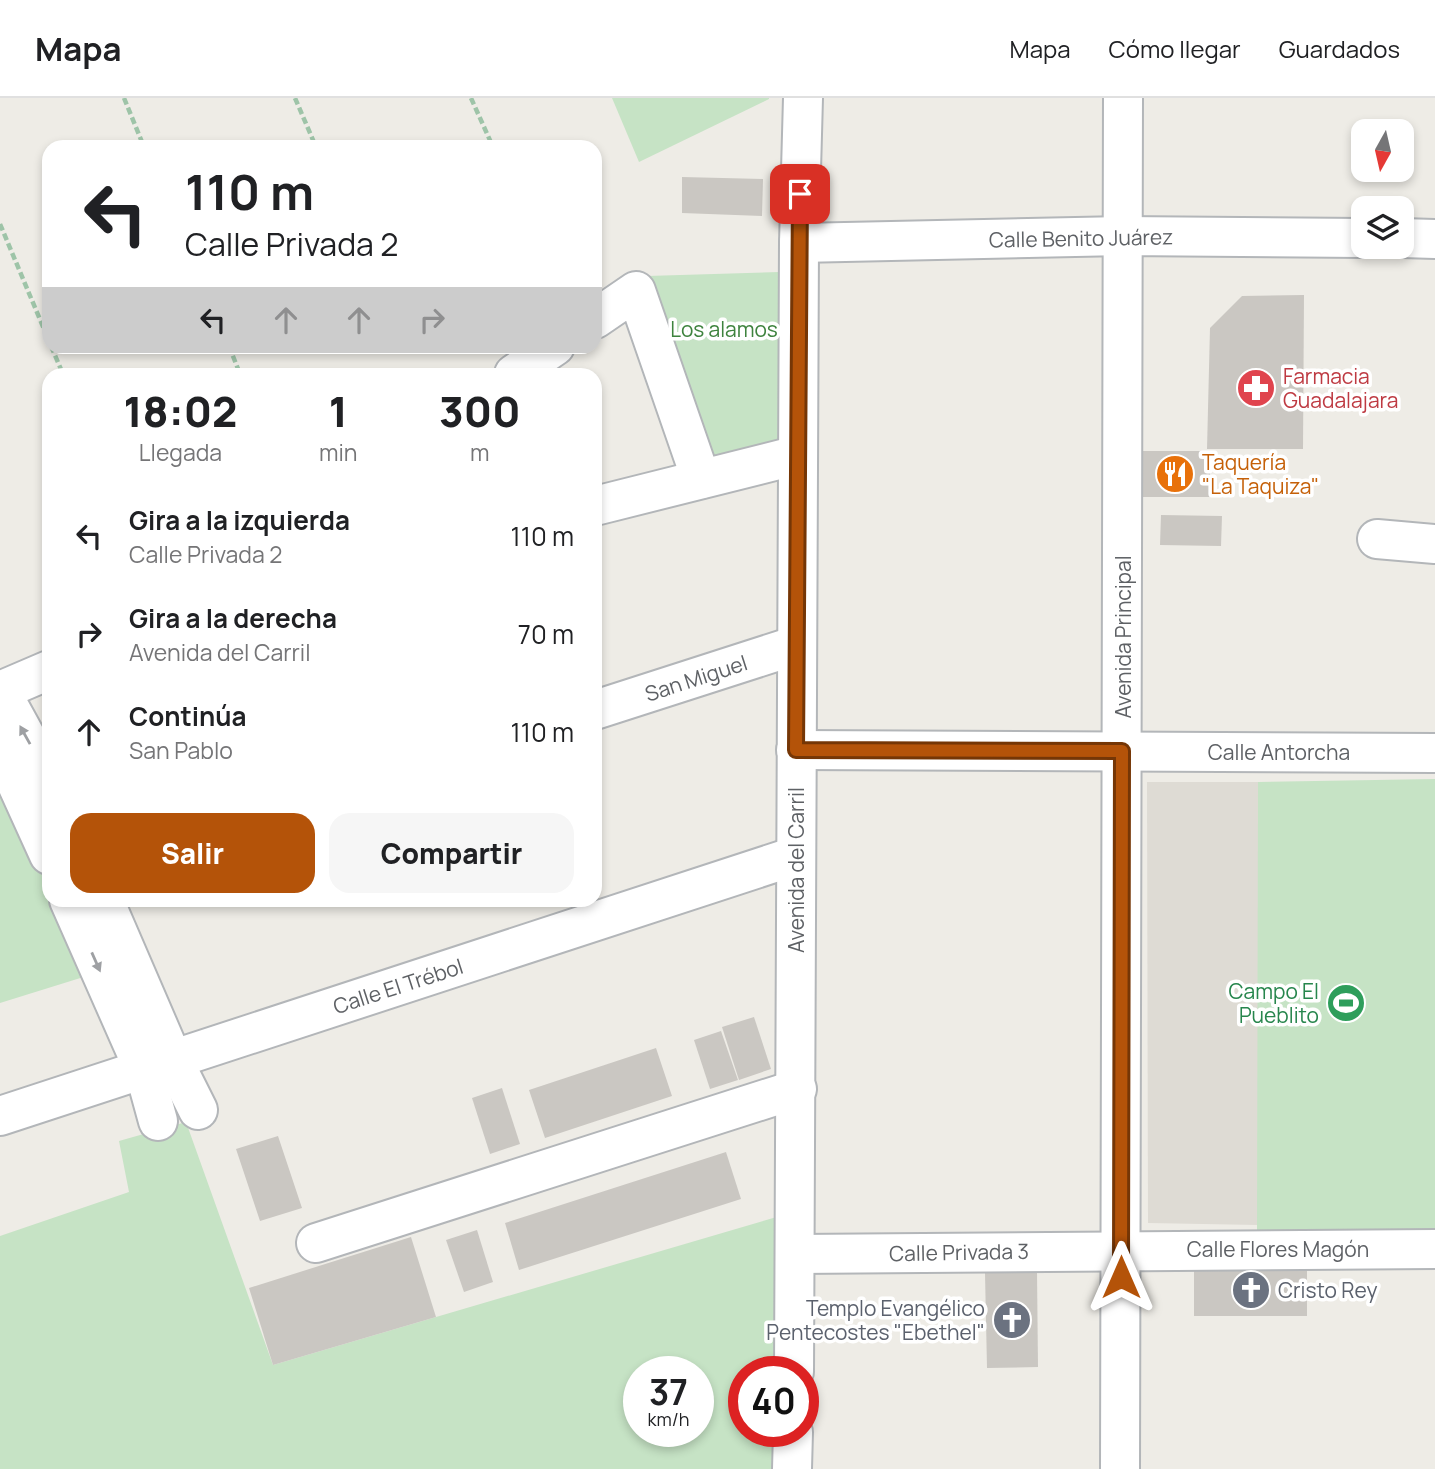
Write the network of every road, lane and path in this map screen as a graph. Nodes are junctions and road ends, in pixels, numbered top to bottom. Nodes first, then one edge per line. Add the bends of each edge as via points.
1 (124, 98) edge
2 (295, 98) edge
3 (471, 98) edge
4 (803, 98) edge
5 (1123, 98) edge
6 (141, 140) edge
7 (313, 140) edge
8 (490, 140) edge
9 (0, 224) edge
10 (1123, 236) junction
11 (1351, 238) edge
12 (1414, 238) edge
13 (1435, 239) edge
14 (799, 243) junction
15 (602, 314) edge
16 (42, 324) edge
17 (543, 354) edge
18 (523, 368) edge
19 (798, 455) junction
20 (701, 479) junction
21 (602, 504) edge
22 (1377, 539) dead end
23 (1435, 544) edge
24 (797, 645) junction
25 (42, 673) edge
26 (0, 691) edge
27 (602, 708) edge
28 (0, 747) edge
29 (796, 750) junction
30 (1122, 751) junction
31 (1435, 753) edge
32 (38, 781) edge
33 (42, 808) edge
34 (796, 856) junction
35 (73, 907) edge
36 (106, 907) edge
37 (159, 1065) junction
38 (797, 1089) junction
39 (198, 1110) dead end
40 (0, 1116) edge
41 (158, 1121) dead end
42 (316, 1243) dead end
43 (1435, 1249) edge
44 (1121, 1250) junction
45 (797, 1254) junction
46 (794, 1356) edge
47 (793, 1447) edge
48 (792, 1469) edge
49 (1120, 1469) edge

1 - 6 path
2 - 7 path
3 - 8 path
4 - 14 street, Avenida del Carril
5 - 10 street, Avenida Principal
9 - 16 path
10 - 11 street, Calle Benito Juárez
10 - 14 street, Calle Benito Juárez
10 - 30 street, Avenida Principal
12 - 13 street
14 - 19 street, Avenida del Carril
15 - 20 street via 636,291
17 - 18 street
19 - 20 street
19 - 24 street, Avenida del Carril
20 - 21 street
22 - 23 street
24 - 27 street, San Miguel
24 - 29 street, Avenida del Carril
25 - 26 street
32 -> 26 street
28 - 32 street
29 - 30 street, Calle Antorcha
29 - 34 street, Avenida del Carril
30 - 31 street, Calle Antorcha
30 - 44 street, Avenida Principal
32 - 33 street
34 - 37 street, Calle El Trébol
34 - 38 street, Avenida del Carril
35 -> 37 street
36 - 37 street
37 - 39 street
37 - 40 street, Calle El Trébol
37 - 41 street
38 - 42 street
38 - 45 street, Avenida del Carril
43 - 44 street, Calle Flores Magón
44 - 45 street, Calle Privada 3
44 - 49 street, Avenida Principal
45 - 46 street, Avenida del Carril
47 - 48 street

